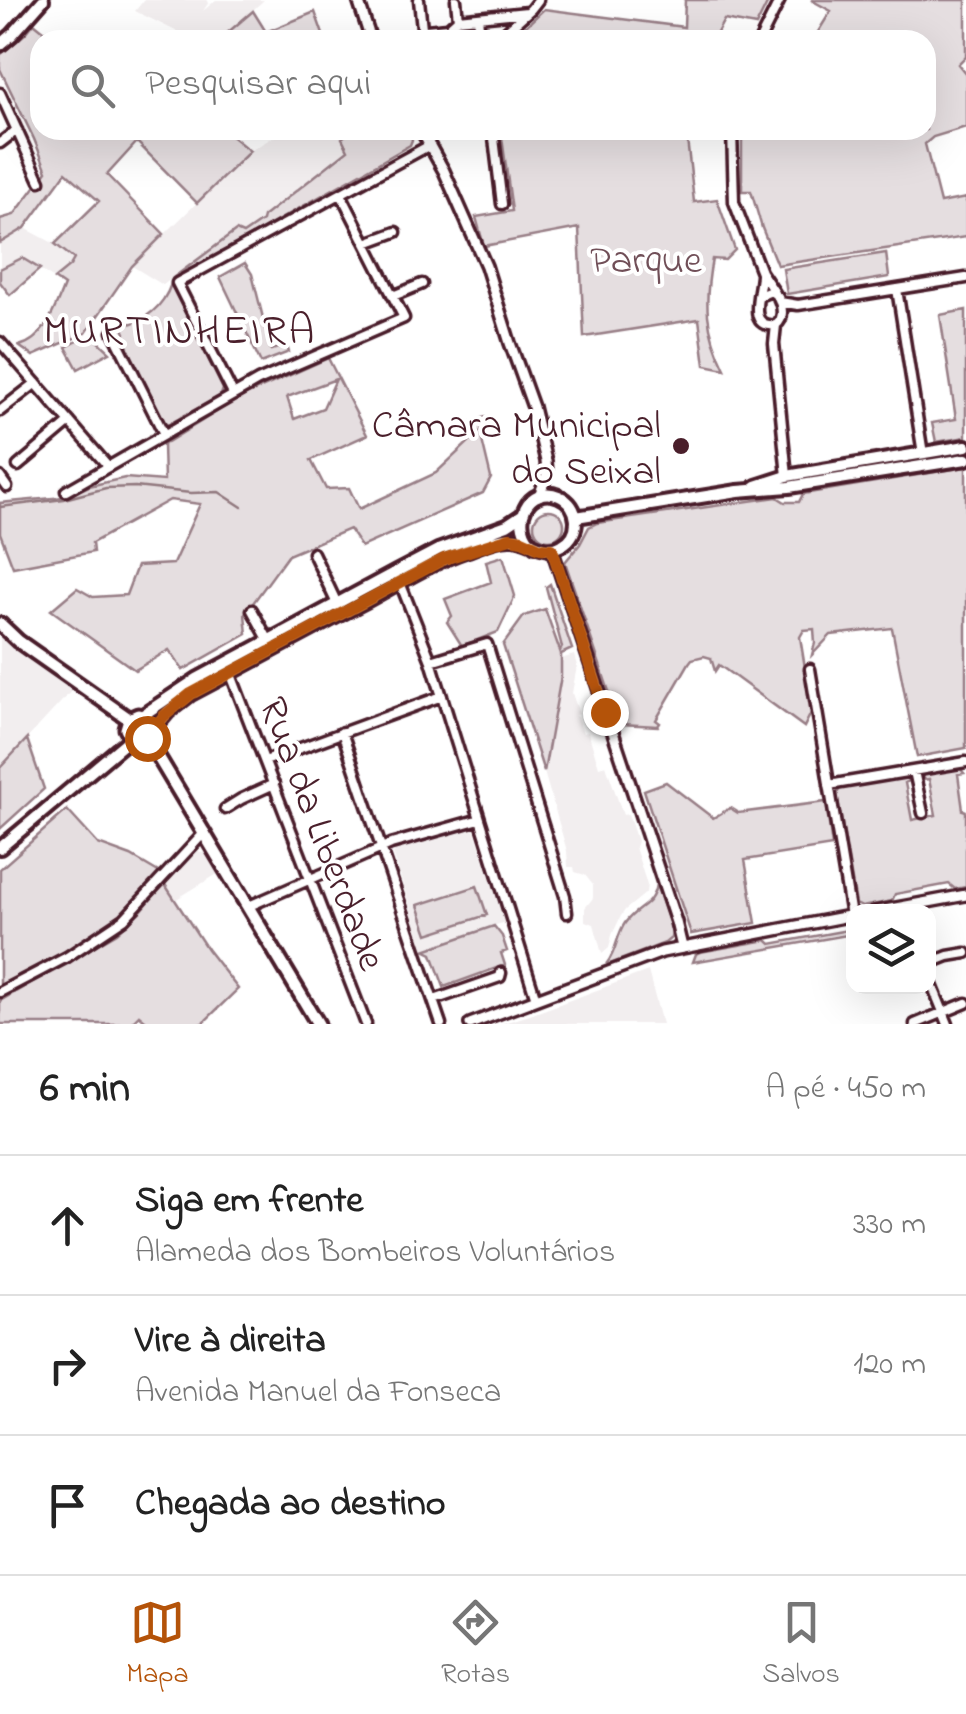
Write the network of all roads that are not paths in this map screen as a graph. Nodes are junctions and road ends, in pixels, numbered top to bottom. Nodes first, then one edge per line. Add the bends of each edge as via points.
1 (43, 0) edge
2 (358, 0) edge
3 (419, 0) edge
4 (456, 0) edge
5 (538, 0) edge
6 (780, 0) edge
7 (527, 12) junction
8 (478, 18) junction
9 (458, 19) junction
10 (368, 30) edge
11 (479, 30) edge
12 (507, 30) edge
13 (765, 30) edge
14 (0, 45) edge
15 (0, 94) edge
16 (16, 130) junction
17 (427, 140) edge
18 (494, 140) edge
19 (732, 140) edge
20 (0, 144) edge
21 (430, 145) junction
22 (40, 181) dead end
23 (340, 194) junction
24 (502, 204) dead end
25 (396, 232) dead end
26 (366, 243) junction
27 (761, 272) junction
28 (966, 278) edge
29 (422, 284) dead end
30 (897, 290) junction
31 (393, 296) junction
32 (758, 296) junction
33 (777, 298) junction
34 (798, 306) junction
35 (775, 323) junction
36 (113, 332) dead end
37 (0, 342) edge
38 (36, 383) junction
39 (233, 394) junction
40 (0, 411) edge
41 (70, 422) junction
42 (164, 434) junction
43 (966, 446) edge
44 (923, 454) junction
45 (966, 459) edge
46 (18, 466) dead end
47 (108, 466) junction
48 (547, 474) junction
49 (786, 476) junction
50 (0, 477) edge
51 (808, 484) junction
52 (6, 487) dead end
53 (768, 489) junction
54 (66, 491) dead end
55 (738, 491) junction
56 (539, 496) junction
57 (558, 496) junction
58 (522, 516) junction
59 (576, 517) junction
60 (536, 546) junction
61 (552, 549) junction
62 (312, 553) dead end
63 (398, 577) junction
64 (340, 608) junction
65 (252, 610) dead end
66 (0, 624) edge
67 (271, 645) junction
68 (431, 661) junction
69 (228, 668) junction
70 (810, 669) dead end
71 (442, 696) junction
72 (142, 715) junction
73 (129, 719) junction
74 (342, 732) junction
75 (149, 734) junction
76 (131, 738) junction
77 (265, 761) junction
78 (966, 762) edge
79 (914, 771) junction
80 (274, 784) junction
81 (829, 785) junction
82 (67, 794) junction
83 (225, 810) dead end
84 (922, 814) dead end
85 (480, 819) junction
86 (204, 830) junction
87 (0, 848) edge
88 (383, 848) junction
89 (0, 857) edge
90 (310, 880) junction
91 (966, 895) edge
92 (850, 904) edge
93 (917, 904) edge
94 (248, 906) junction
95 (567, 913) dead end
96 (846, 917) edge
97 (682, 947) junction
98 (966, 952) edge
99 (936, 961) edge
100 (501, 972) dead end
101 (0, 992) edge
102 (936, 994) edge
103 (536, 999) junction
104 (434, 1000) junction
105 (966, 1003) edge
106 (944, 1012) junction
107 (318, 1023) edge
108 (366, 1024) edge
109 (441, 1024) edge
110 (470, 1024) edge
111 (915, 1024) edge
112 (948, 1024) edge

1 - 14 main road
2 - 10 street
3 - 9 street via 423,30 448,28
4 - 9 street
5 - 7 street
6 - 13 street
7 - 8 street
7 - 12 street
8 - 9 street
8 - 11 street
15 - 16 street
16 - 20 street
16 - 22 street
17 - 21 street
18 - 24 street
19 - 27 street via 734,202
21 - 23 street
21 - 48 street via 494,287 541,434
23 - 26 street
23 - 39 street via 177,284
25 - 26 street
26 - 31 street
27 - 32 street
27 - 33 street
28 - 30 street
29 - 31 street
30 - 34 street
30 - 44 street
31 - 39 street via 404,318
32 - 33 street
32 - 35 street via 760,322
33 - 34 street
33 - 35 street
34 - 35 street
35 - 49 street
36 - 42 street
37 - 38 street
38 - 40 street
38 - 41 street
39 - 42 street
41 - 46 street
41 - 47 street
42 - 47 street
43 - 44 main road
44 - 49 main road
45 - 51 main road
47 - 54 street
48 - 56 street
48 - 57 street
49 - 51 main road
49 - 53 main road
49 - 55 main road
50 - 52 street
51 - 53 main road
53 - 55 main road
55 - 59 main road
56 - 57 main road
56 - 58 main road
57 - 59 main road
58 - 60 main road via 522,530
58 - 63 main road via 438,550
59 - 61 main road via 572,536
60 - 61 main road
60 - 63 main road via 497,540
61 - 97 street
62 - 64 street
63 - 64 main road
63 - 68 street
64 - 67 main road
65 - 67 street
66 - 73 main road
67 - 69 main road
68 - 71 street
68 - 95 street via 487,644
69 - 72 main road
69 - 75 main road
69 - 77 street, Rua da Liberdade
70 - 81 street
71 - 74 street
71 - 85 street
72 - 73 main road
72 - 75 main road via 150,721
73 - 76 main road
74 - 77 street
74 - 88 street
75 - 76 main road
75 - 86 main road
76 - 82 main road
77 - 80 street, Rua da Liberdade
78 - 79 street
79 - 81 street
79 - 84 street
80 - 83 street
80 - 90 street, Rua da Liberdade
81 - 92 street
82 - 87 main road
82 - 89 main road
85 - 88 street
85 - 103 street
86 - 94 main road
86 - 101 street via 124,920
88 - 90 street
88 - 104 street
90 - 94 street
90 - 108 street, Rua da Liberdade
91 - 93 street
94 - 107 main road
96 - 97 street
97 - 103 street
98 - 99 street
100 - 104 street
102 - 106 street
103 - 110 street
104 - 109 street
105 - 106 street
106 - 111 street
106 - 112 street

